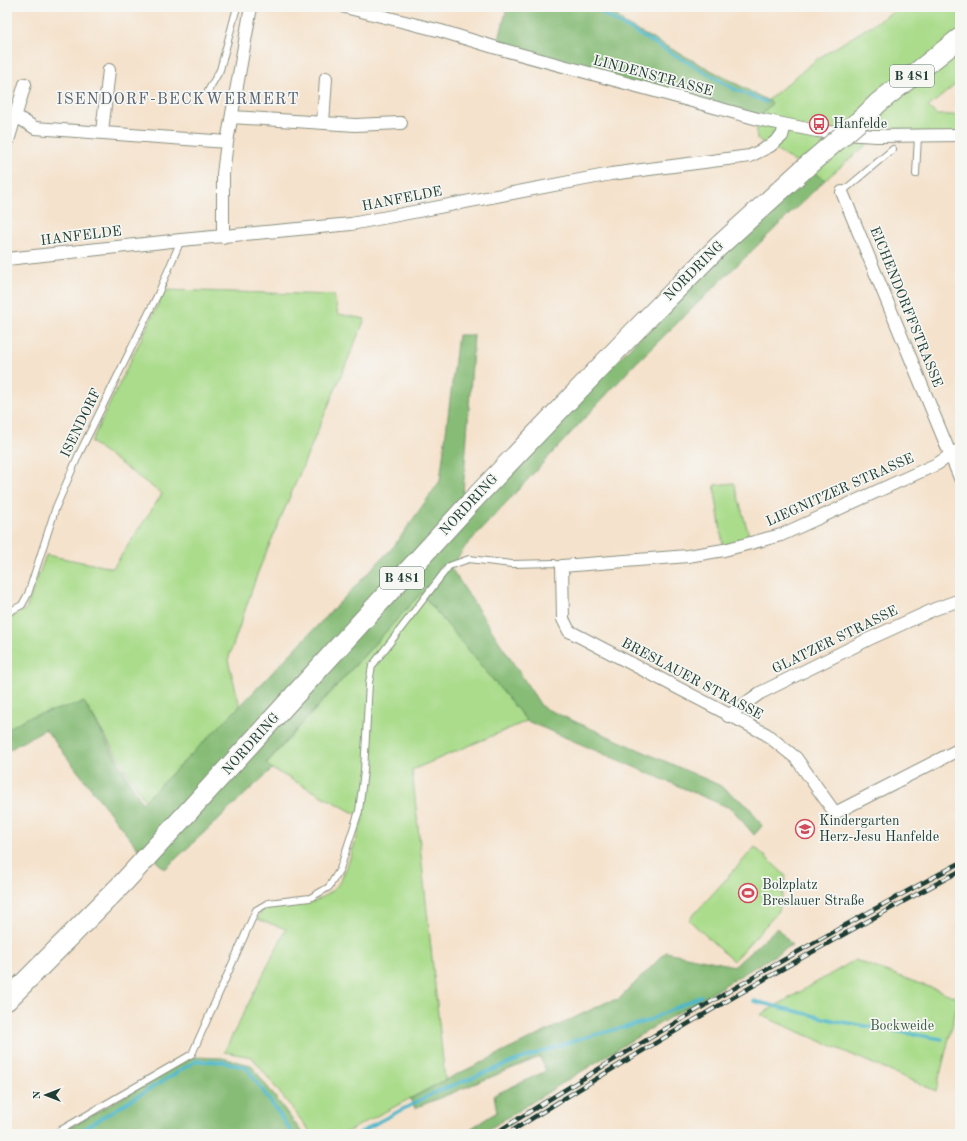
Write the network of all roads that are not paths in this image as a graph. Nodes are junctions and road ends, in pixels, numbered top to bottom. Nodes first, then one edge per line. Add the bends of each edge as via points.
1 (237, 7) edge
2 (251, 7) edge
3 (344, 7) edge
4 (960, 38) edge
5 (109, 70) dead end
6 (326, 78) dead end
7 (25, 84) dead end
8 (208, 91) dead end
9 (16, 116) junction
10 (232, 117) junction
11 (323, 123) junction
12 (401, 123) dead end
13 (785, 124) junction
14 (102, 132) junction
15 (960, 135) edge
16 (918, 136) junction
17 (227, 142) junction
18 (7, 144) edge
19 (893, 149) dead end
20 (916, 174) dead end
21 (842, 192) joint
22 (223, 237) junction
23 (182, 240) junction
24 (7, 259) edge
25 (955, 452) edge
26 (960, 478) edge
27 (562, 566) junction
28 (960, 600) edge
29 (7, 614) edge
30 (728, 716) junction
31 (960, 749) edge
32 (7, 1000) edge
33 (54, 1134) edge

1 - 8 lane via 220,70
2 - 10 street
3 - 13 street, LINDENSTRASSE via 440,31 659,93
4 - 32 main road, NORDRING / B 481, bridge via 878,103 719,246 471,502 124,882
5 - 14 street
6 - 11 street
7 - 9 street
9 - 14 street via 35,128
9 - 18 street
10 - 11 street
10 - 17 street
11 - 12 street
13 - 16 street, LINDENSTRASSE via 827,132
13 - 22 street, HANFELDE via 782,136 770,146 750,156 611,174 352,224
14 - 17 street
15 - 16 street, LINDENSTRASSE
16 - 20 lane
17 - 22 street via 223,174
19 - 21 lane
21 - 25 street, EICHENDORFFSTRASSE
22 - 23 street, HANFELDE
23 - 24 street, HANFELDE
23 - 29 lane, ISENDORF via 79,454 56,507 28,594 22,605
25 - 26 street, EICHENDORFFSTRASSE
25 - 27 street, LIEGNITZER STRASSE via 937,464 781,535 724,550 688,556
27 - 30 street, BRESLAUER STRASSE via 563,619 569,631
27 - 33 lane via 554,563 512,564 469,559 449,566 372,666 359,811 340,869 329,887 310,898 268,903 256,910 192,1054
28 - 30 street, GLATZER STRASSE via 869,639 760,693
30 - 31 street, BRESLAUER STRASSE via 766,734 796,758 835,813

